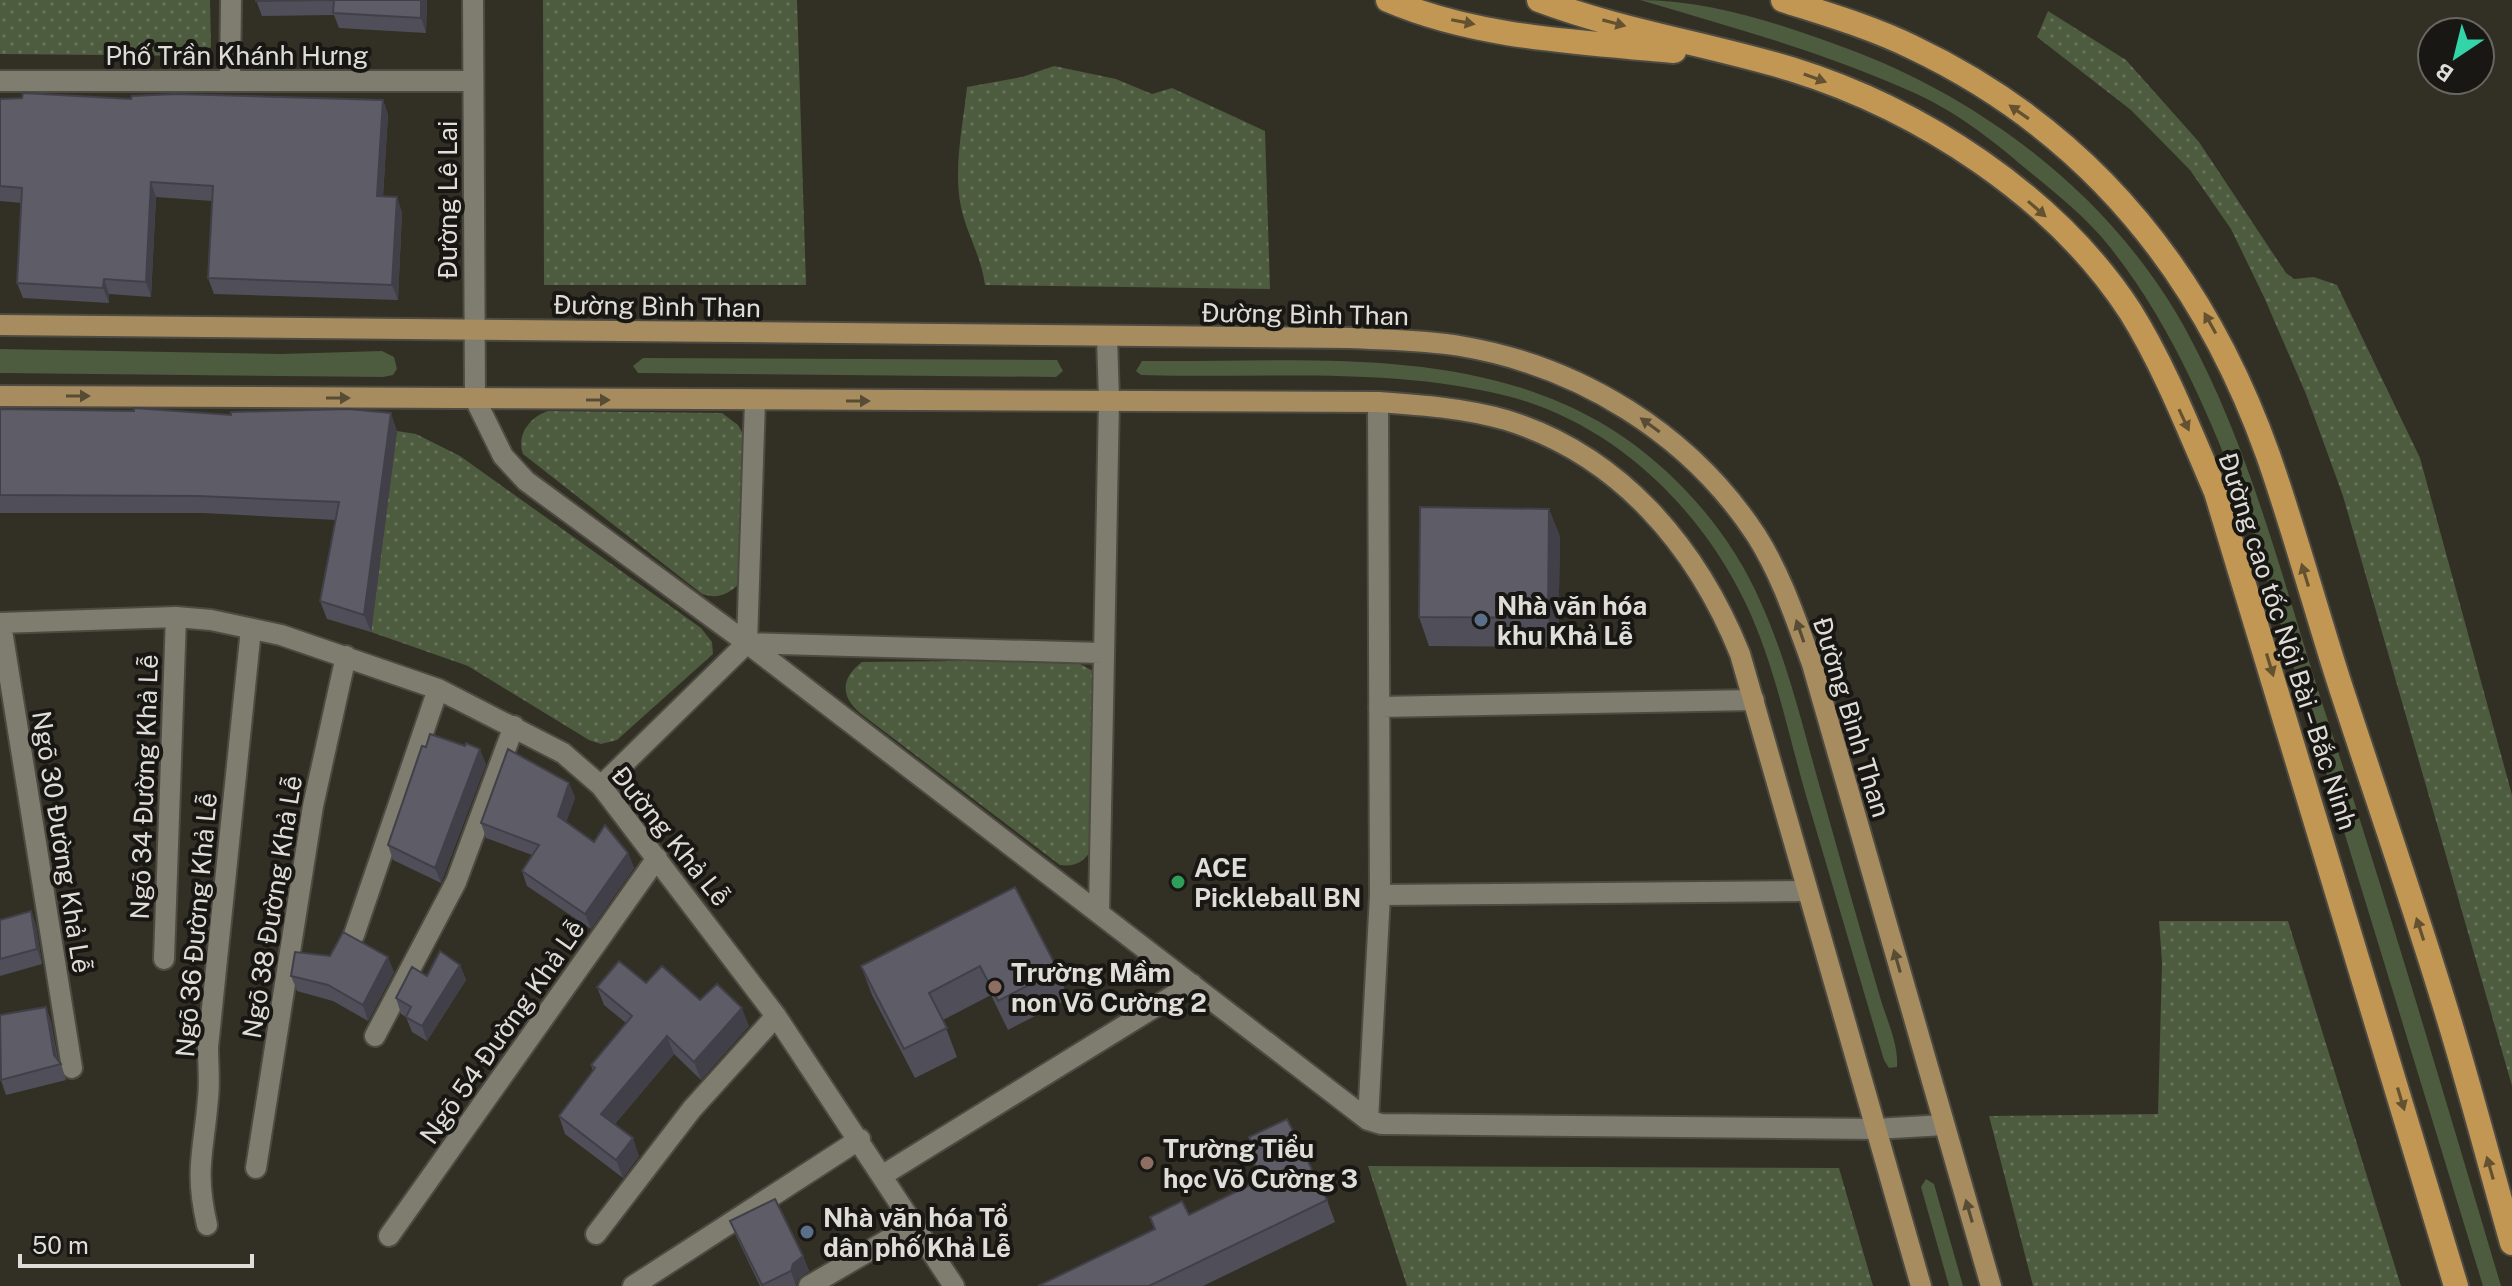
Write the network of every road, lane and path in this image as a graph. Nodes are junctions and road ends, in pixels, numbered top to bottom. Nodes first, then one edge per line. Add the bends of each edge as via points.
1 (231, 0) edge
2 (473, 0) edge
3 (1388, 0) edge
4 (1539, 0) edge
5 (1783, 0) edge
6 (1740, 57) junction
7 (0, 81) edge
8 (230, 81) junction
9 (473, 81) junction
10 (0, 325) edge
11 (474, 330) junction
12 (1107, 337) junction
13 (0, 396) edge
14 (475, 399) junction
15 (1109, 400) junction
16 (755, 401) junction
17 (1378, 402) junction
18 (176, 617) junction
19 (1, 624) edge
20 (251, 629) junction
21 (747, 643) junction
22 (1102, 653) junction
23 (346, 656) junction
24 (438, 689) junction
25 (1754, 700) junction
26 (1379, 707) junction
27 (514, 726) junction
28 (601, 786) junction
29 (657, 858) junction
30 (1807, 891) junction
31 (1380, 895) junction
32 (1099, 912) junction
33 (354, 935) edge
34 (164, 959) dead end
35 (1192, 984) junction
36 (776, 1016) junction
37 (375, 1036) dead end
38 (72, 1068) dead end
39 (1368, 1120) junction
40 (1944, 1125) junction
41 (1876, 1129) junction
42 (860, 1139) junction
43 (256, 1168) dead end
44 (883, 1175) junction
45 (915, 1224) junction
46 (207, 1225) dead end
47 (596, 1234) dead end
48 (389, 1236) dead end
49 (2512, 1243) edge
50 (633, 1286) edge
51 (809, 1286) edge
52 (954, 1286) edge
53 (1921, 1286) edge
54 (1991, 1286) edge
55 (2456, 1286) edge

1 - 8 street
2 - 9 street, Đường Lê Lai
3 -> 6 highway via 1451,20 1551,40
4 -> 6 highway, Đường cao tốc Nội Bài – Bắc Ninh
49 -> 5 highway, Đường cao tốc Nội Bài – Bắc Ninh via 2444,1003 2269,457 2211,324 2142,222 2048,132 1911,46
6 -> 55 highway, Đường cao tốc Nội Bài – Bắc Ninh via 1858,94 1943,137 2050,221 2094,263 2131,313 2216,492
7 - 8 street, Phố Trần Khánh Hưng
8 - 9 street, Phố Trần Khánh Hưng
9 - 11 street, Đường Lê Lai
10 - 11 main road, Đường Bình Than
11 - 12 main road, Đường Bình Than
11 - 14 street, Đường Lê Lai
12 - 15 street
40 -> 12 main road, Đường Bình Than via 1791,606 1757,536 1689,456 1628,409 1585,385 1460,346 1351,338
13 -> 14 main road
14 -> 16 main road
14 - 21 street via 503,456 526,481
16 -> 15 main road
15 - 17 main road
15 - 22 street
16 - 21 street
17 - 25 main road via 1450,408 1506,420 1576,451 1627,486 1700,570 1728,624
17 - 26 street
18 - 19 street, Đường Khả Lễ
18 - 20 street, Đường Khả Lễ
18 - 34 street, Ngõ 34 Đường Khả Lễ
19 - 38 street, Ngõ 30 Đường Khả Lễ
20 - 23 street, Đường Khả Lễ
20 - 46 street, Ngõ 36 Đường Khả Lễ via 198,1162
21 - 22 street
21 - 28 street
21 - 32 street
22 - 32 street
23 - 24 street, Đường Khả Lễ
23 - 43 street, Ngõ 38 Đường Khả Lễ via 313,806
24 - 27 street, Đường Khả Lễ
24 - 33 street
25 - 26 street
25 - 30 main road
26 - 31 street
27 - 28 street, Đường Khả Lễ via 563,753
27 - 37 street via 456,882
28 - 29 street, Đường Khả Lễ
29 - 36 street, Đường Khả Lễ
29 - 48 street, Ngõ 54 Đường Khả Lễ
30 - 31 street
30 - 41 main road
31 - 39 street
32 - 35 street
35 - 39 street
35 - 44 street
36 - 42 street, Đường Khả Lễ
36 - 47 street via 692,1109
39 - 41 street
40 - 41 street
54 -> 40 main road, Đường Bình Than
41 - 53 main road
42 - 44 street, Đường Khả Lễ
42 - 50 street
44 - 45 street, Đường Khả Lễ
45 - 51 street
45 - 52 street, Đường Khả Lễ

